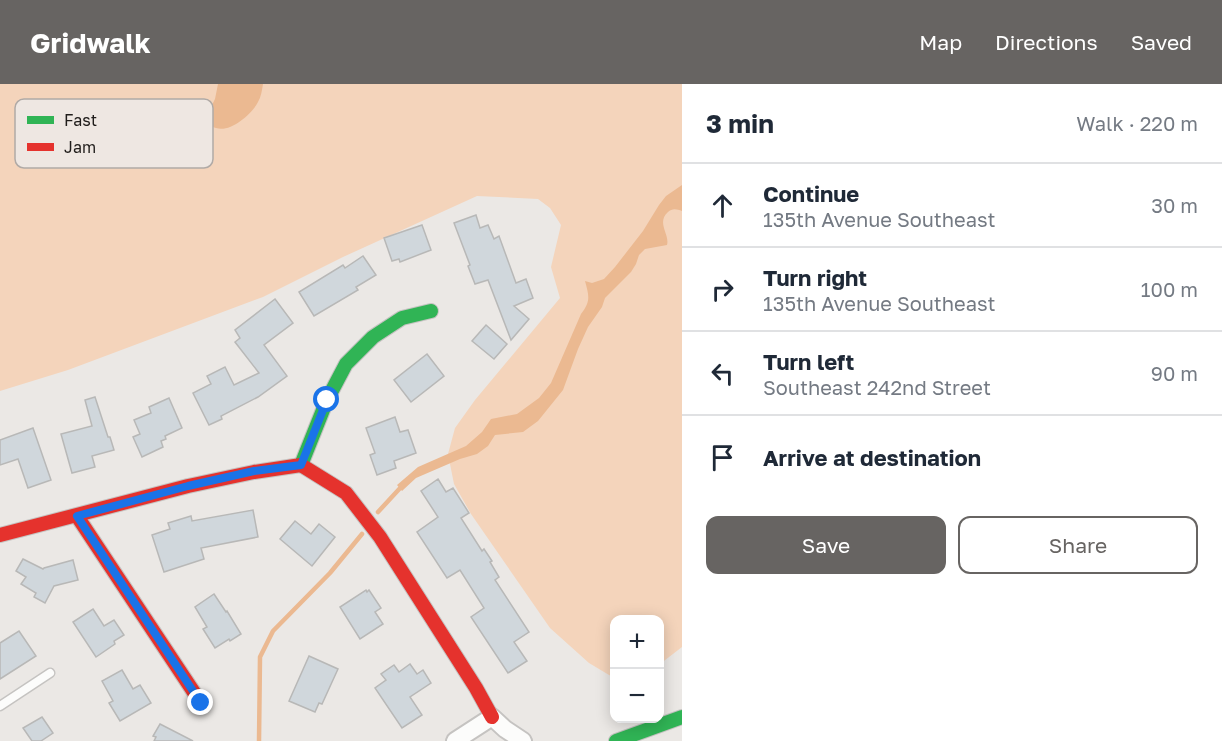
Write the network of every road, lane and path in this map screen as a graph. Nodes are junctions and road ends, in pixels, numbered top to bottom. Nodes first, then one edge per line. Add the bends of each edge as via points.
1 (431, 311) dead end
2 (301, 465) junction
3 (77, 516) junction
4 (0, 535) edge
5 (50, 673) dead end
6 (201, 703) dead end
7 (0, 706) edge
8 (492, 717) junction
9 (682, 717) edge
10 (455, 741) edge
11 (523, 741) edge
12 (616, 741) edge

1 - 2 street via 402,318 373,337 346,364
2 - 3 street via 254,471
2 - 8 street via 346,493 380,537
3 - 4 street
3 - 6 street
5 - 7 lane
8 - 10 street
8 - 11 street
9 - 12 street

